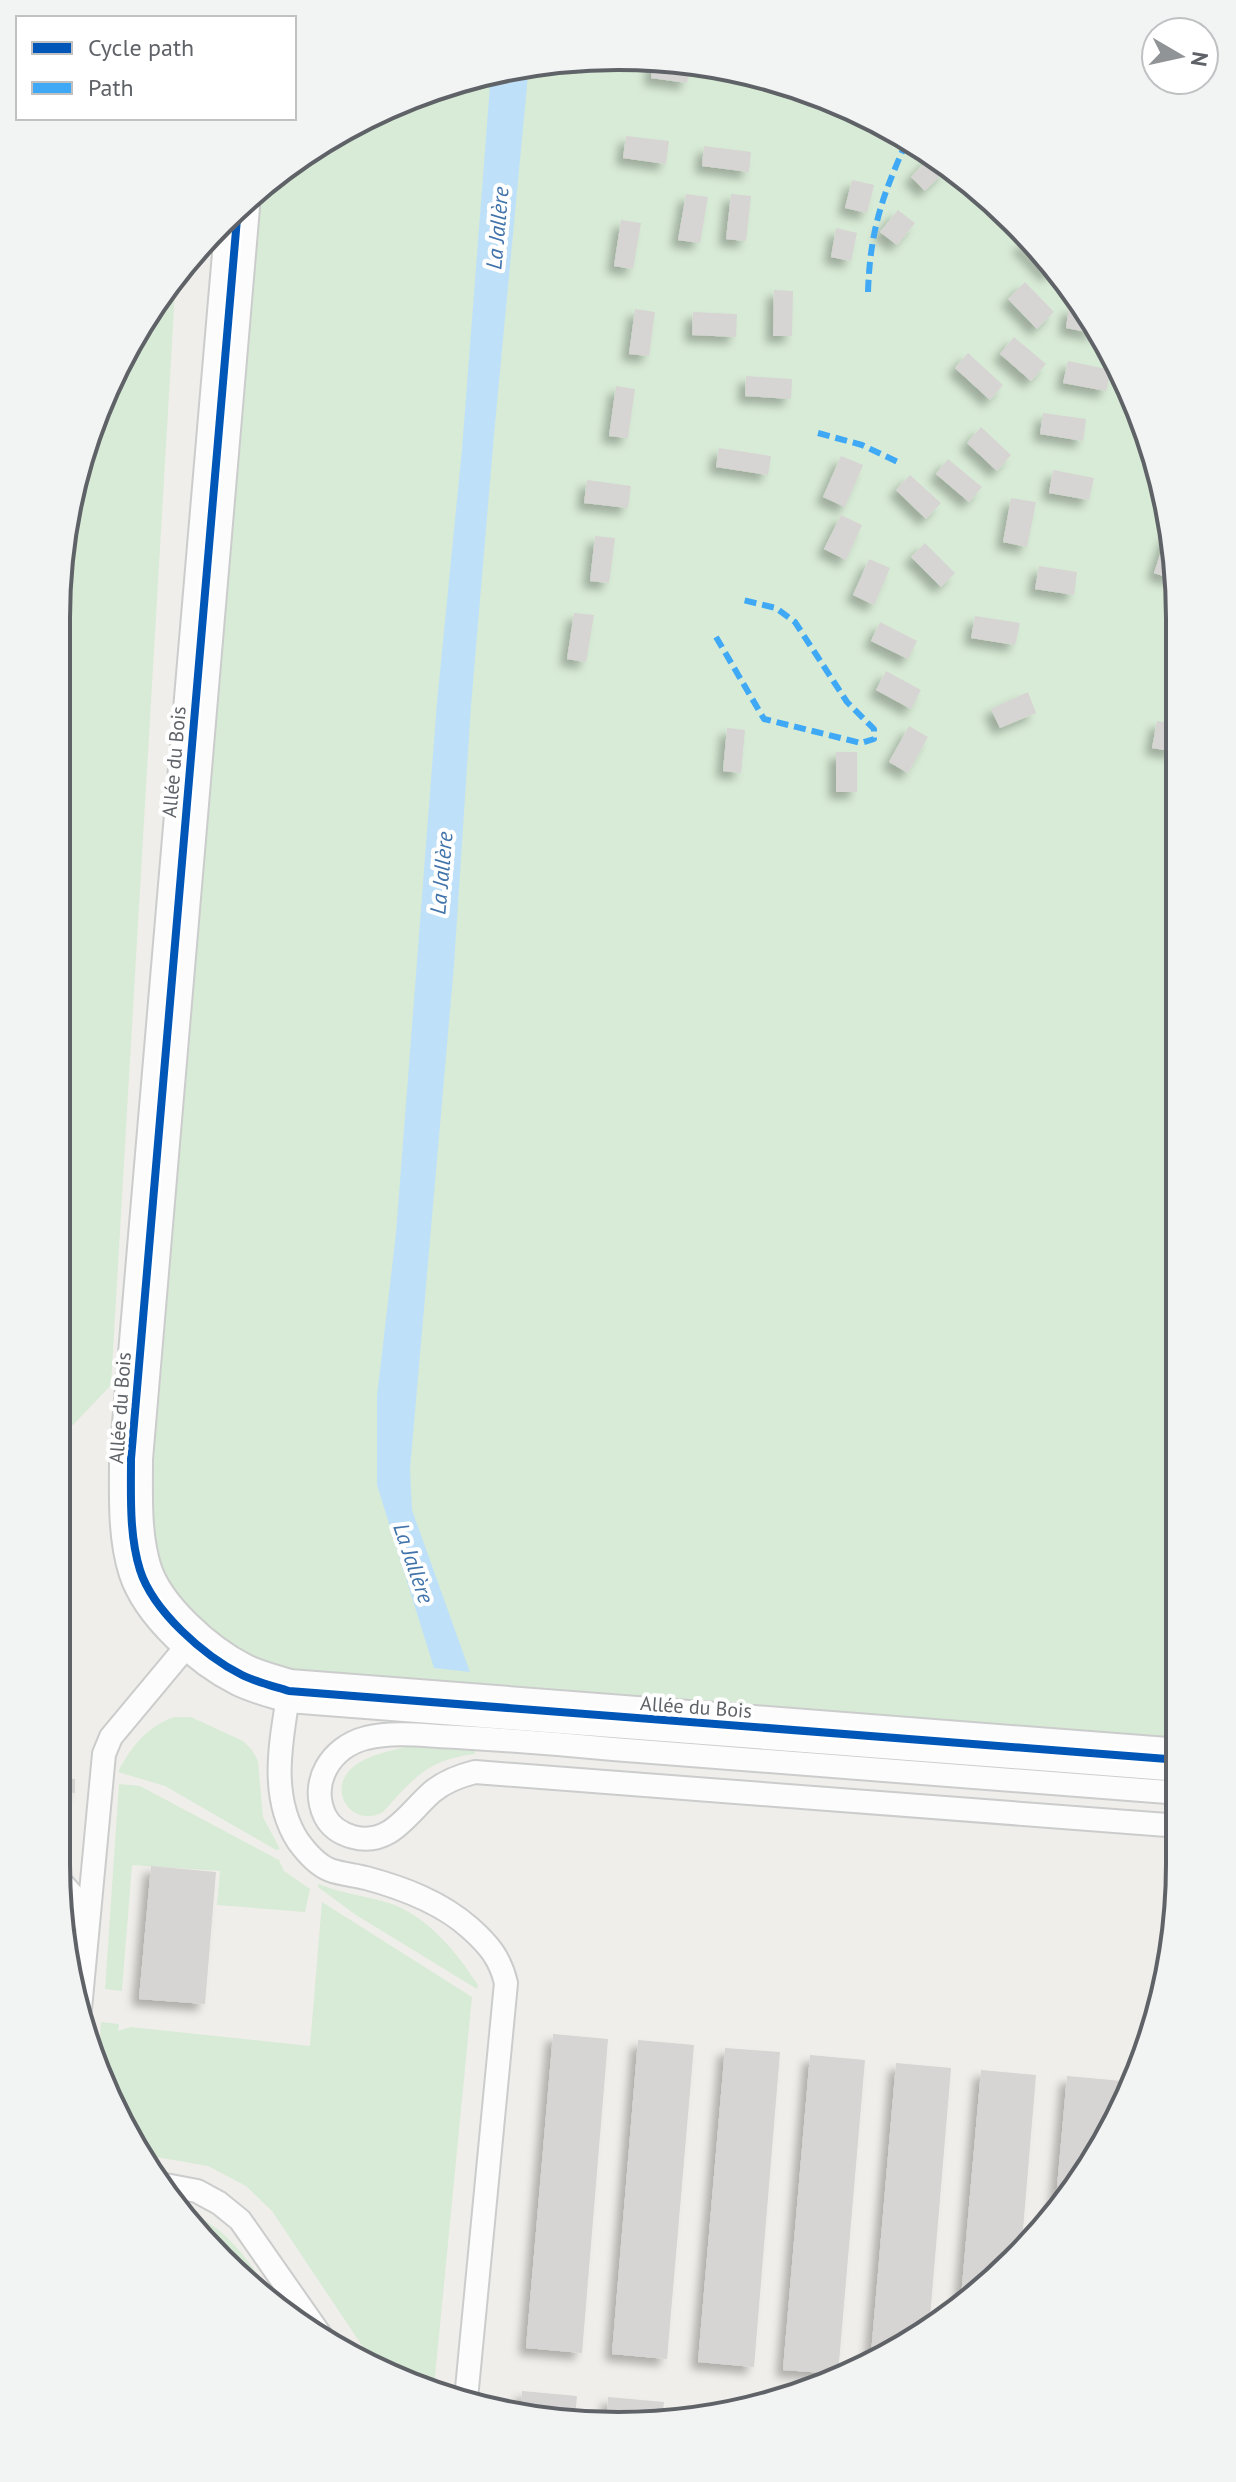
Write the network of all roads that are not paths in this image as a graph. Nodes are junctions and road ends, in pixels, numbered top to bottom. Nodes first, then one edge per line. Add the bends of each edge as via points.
1 (236, 226) edge
2 (191, 1641) junction
3 (289, 1691) junction
4 (1166, 1759) edge
5 (1166, 1792) edge
6 (1166, 1825) edge
7 (71, 1893) edge
8 (87, 1927) junction
9 (83, 1978) edge
10 (175, 2187) edge
11 (306, 2314) edge
12 (467, 2390) edge

1 - 2 street, Allée du Bois via 131,1459 131,1515 140,1571
2 - 3 street, Allée du Bois via 242,1675
2 - 8 lane via 111,1737 104,1754
3 - 4 street, Allée du Bois
3 - 12 lane via 279,1755 281,1795 289,1826 306,1853 328,1869 408,1890 457,1916 491,1947 502,1965 505,2000
5 - 6 lane via 393,1734 363,1739 342,1751 323,1770 318,1793 326,1818 341,1834 359,1839 389,1833 451,1779 475,1772
7 - 8 lane
8 - 9 lane
10 - 11 lane via 197,2191 240,2220

